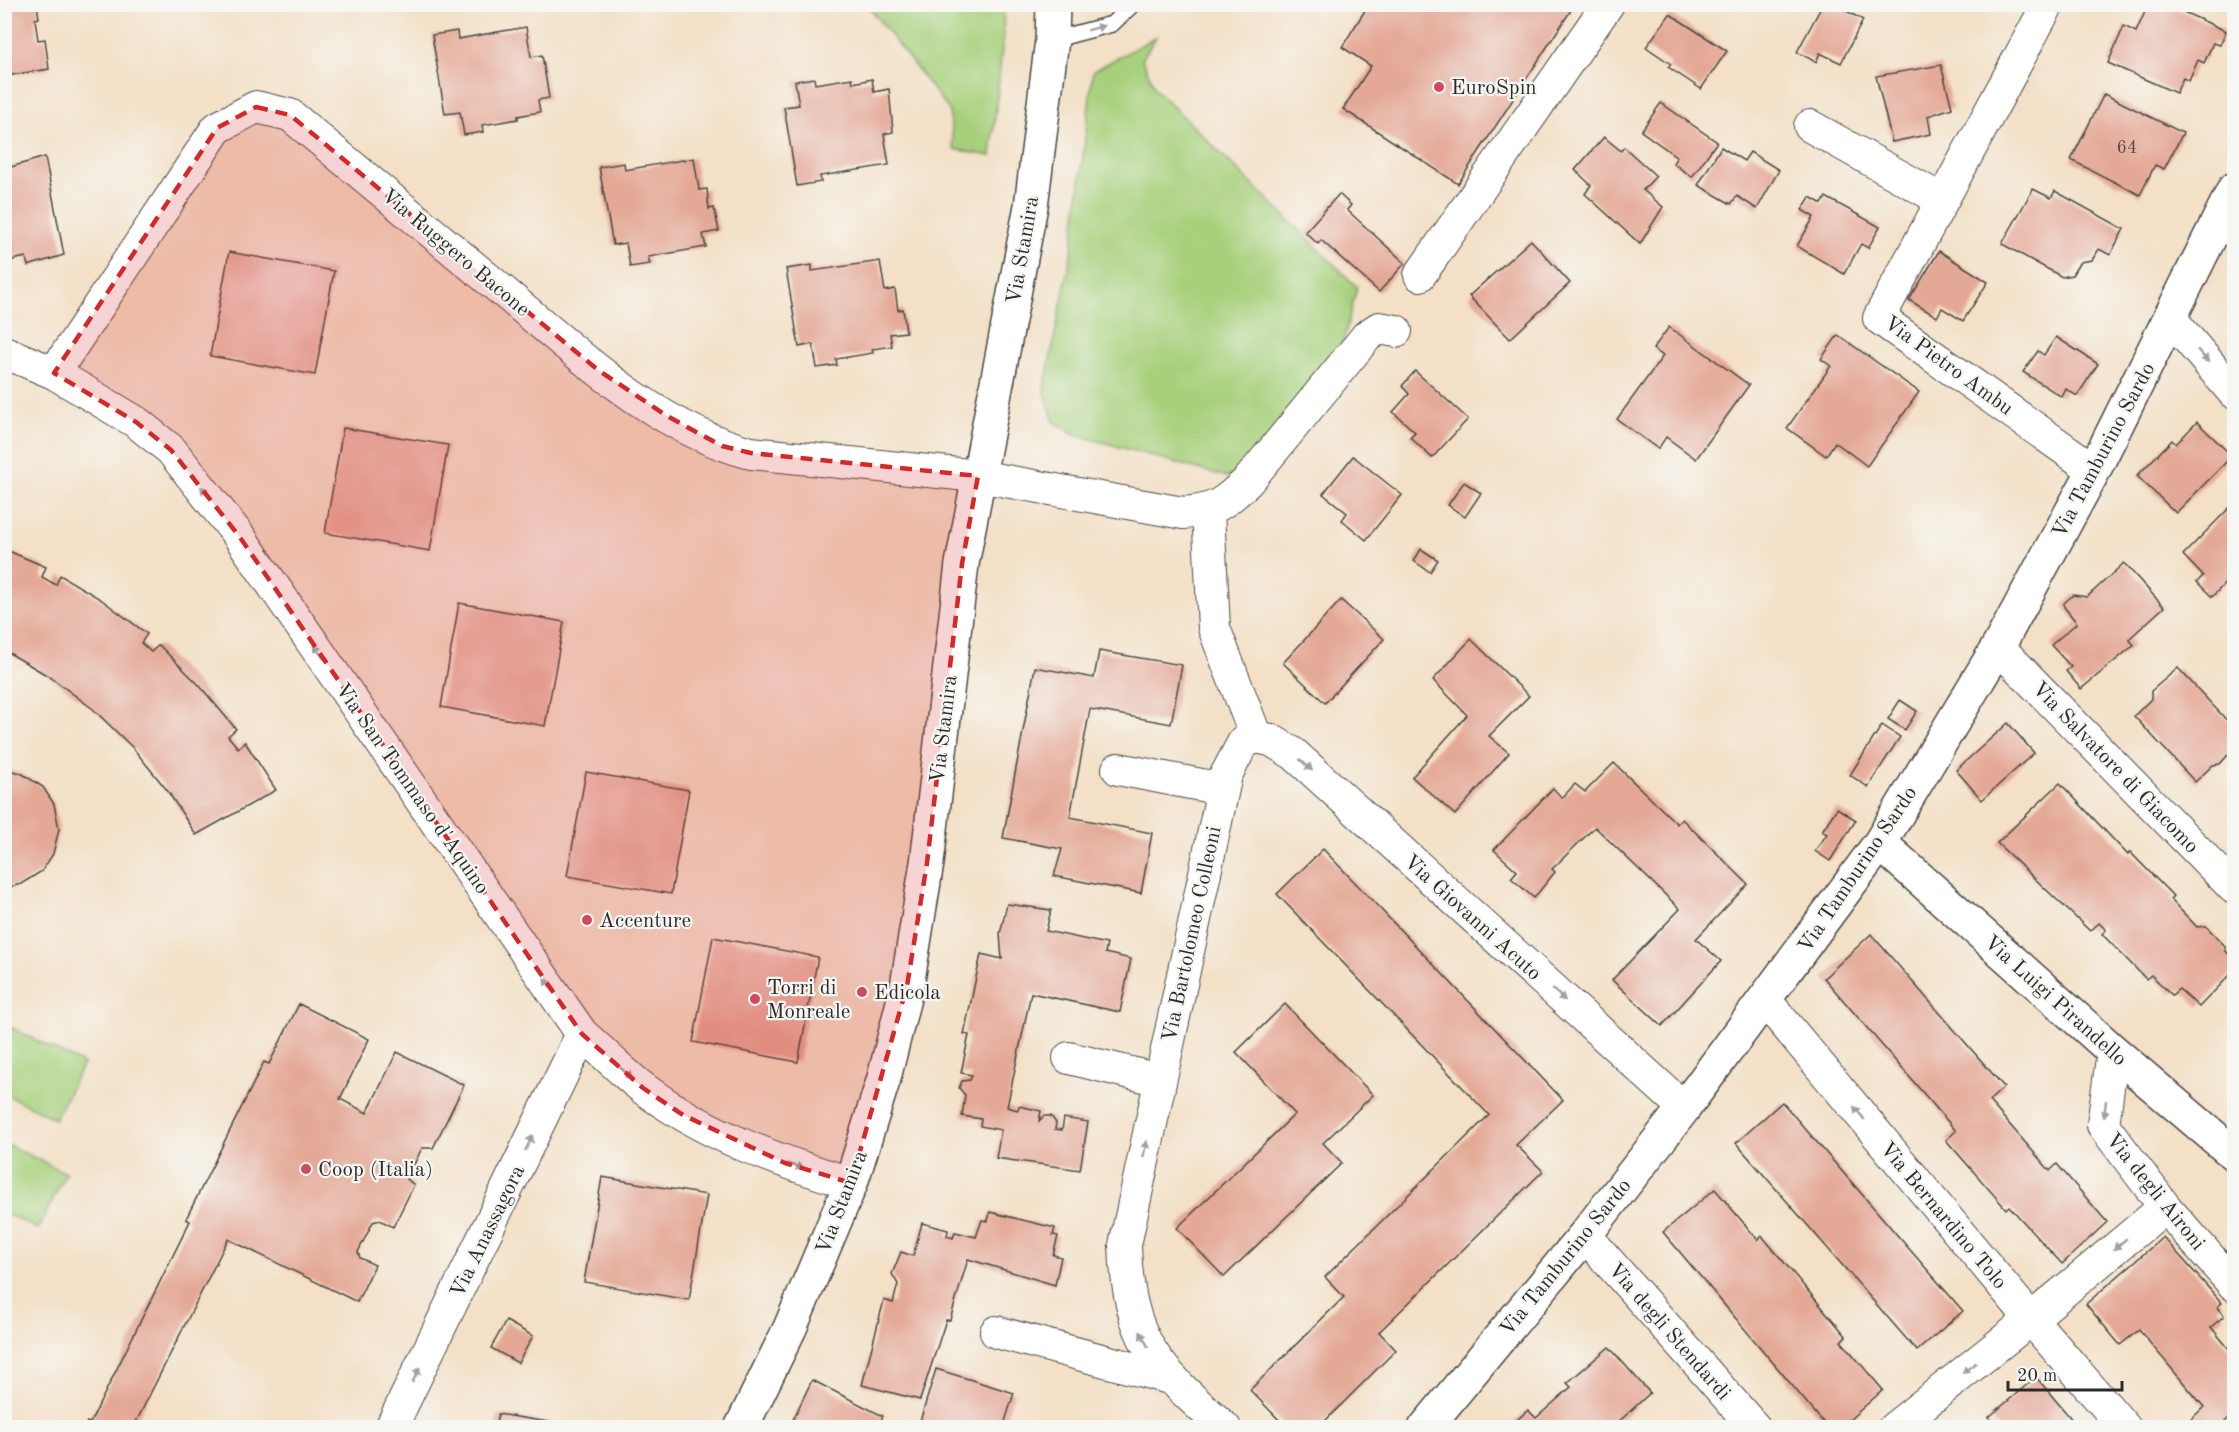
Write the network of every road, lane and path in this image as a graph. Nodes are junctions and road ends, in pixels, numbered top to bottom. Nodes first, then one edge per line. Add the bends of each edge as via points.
1 (1053, 4) edge
2 (1133, 4) edge
3 (1608, 4) edge
4 (2048, 4) edge
5 (1052, 40) junction
6 (1810, 126) dead end
7 (2235, 189) edge
8 (1942, 200) junction
9 (1419, 275) dead end
10 (2170, 319) junction
11 (1396, 331) dead end
12 (4, 352) edge
13 (54, 373) junction
14 (2235, 393) edge
15 (2094, 470) junction
16 (978, 476) junction
17 (1208, 511) junction
18 (1998, 647) junction
19 (1256, 737) junction
20 (1118, 769) dead end
21 (1222, 789) junction
22 (1880, 843) junction
23 (2235, 888) edge
24 (1765, 1000) junction
25 (582, 1034) junction
26 (2113, 1051) junction
27 (1069, 1058) dead end
28 (1160, 1080) junction
29 (1684, 1108) junction
30 (2235, 1154) edge
31 (851, 1183) junction
32 (2165, 1207) junction
33 (1585, 1235) junction
34 (2235, 1285) edge
35 (2031, 1319) junction
36 (996, 1332) dead end
37 (1173, 1379) junction
38 (391, 1428) edge
39 (741, 1428) edge
40 (1225, 1428) edge
41 (1425, 1428) edge
42 (1755, 1428) edge
43 (1894, 1428) edge
44 (2126, 1428) edge

1 - 5 street, Via Stamira
5 -> 2 lane via 1112,24
3 - 9 street
4 - 8 street, Via Pietro Ambu
5 - 16 street, Via Stamira via 1030,206
6 - 8 street
7 - 10 street, Via Tamburino Sardo
8 - 15 street, Via Pietro Ambu via 1879,318
10 -> 14 street
10 - 15 street, Via Tamburino Sardo
11 - 17 street via 1379,328 1367,336 1248,481
12 - 13 street, Via San Tommaso d'Aquino
13 - 16 street, Via Ruggero Bacone via 217,128 256,107 291,115 598,370 666,416 722,446 751,453
25 -> 13 street, Via San Tommaso d'Aquino via 239,536 171,450 136,422
15 - 18 street, Via Tamburino Sardo
16 - 17 street via 1183,513
16 - 31 street, Via Stamira via 962,564 927,863 907,986 884,1078
17 - 19 street via 1214,628
18 - 22 street, Via Tamburino Sardo
18 - 23 street, Via Salvatore di Giacomo
19 - 21 street, Via Bartolomeo Colleoni via 1243,743
19 -> 29 street, Via Giovanni Acuto via 1271,740 1294,754
20 - 21 street
21 - 28 street, Via Bartolomeo Colleoni
22 - 24 street, Via Tamburino Sardo
22 - 26 street, Via Luigi Pirandello
24 - 29 street, Via Tamburino Sardo
35 -> 24 street, Via Bernardino Tolo
25 -> 31 street, Via San Tommaso d'Aquino via 643,1088 683,1115 785,1163
38 -> 25 street, Via Anassagora
26 - 30 street, Via Luigi Pirandello
26 -> 32 street, Via degli Aironi via 2103,1125
27 - 28 street
37 -> 28 street, Via Bartolomeo Colleoni via 1155,1361 1136,1324 1126,1284 1125,1245
29 - 33 street, Via Tamburino Sardo
31 - 39 street, Via Stamira via 790,1328
32 - 34 street, Via degli Aironi
32 -> 35 street
33 - 41 street, Via Tamburino Sardo
33 - 42 street, Via degli Stendardi
35 -> 43 street
35 - 44 street, Via Bernardino Tolo
36 - 37 street, Via Bartolomeo Colleoni
37 - 40 street, Via Bartolomeo Colleoni

